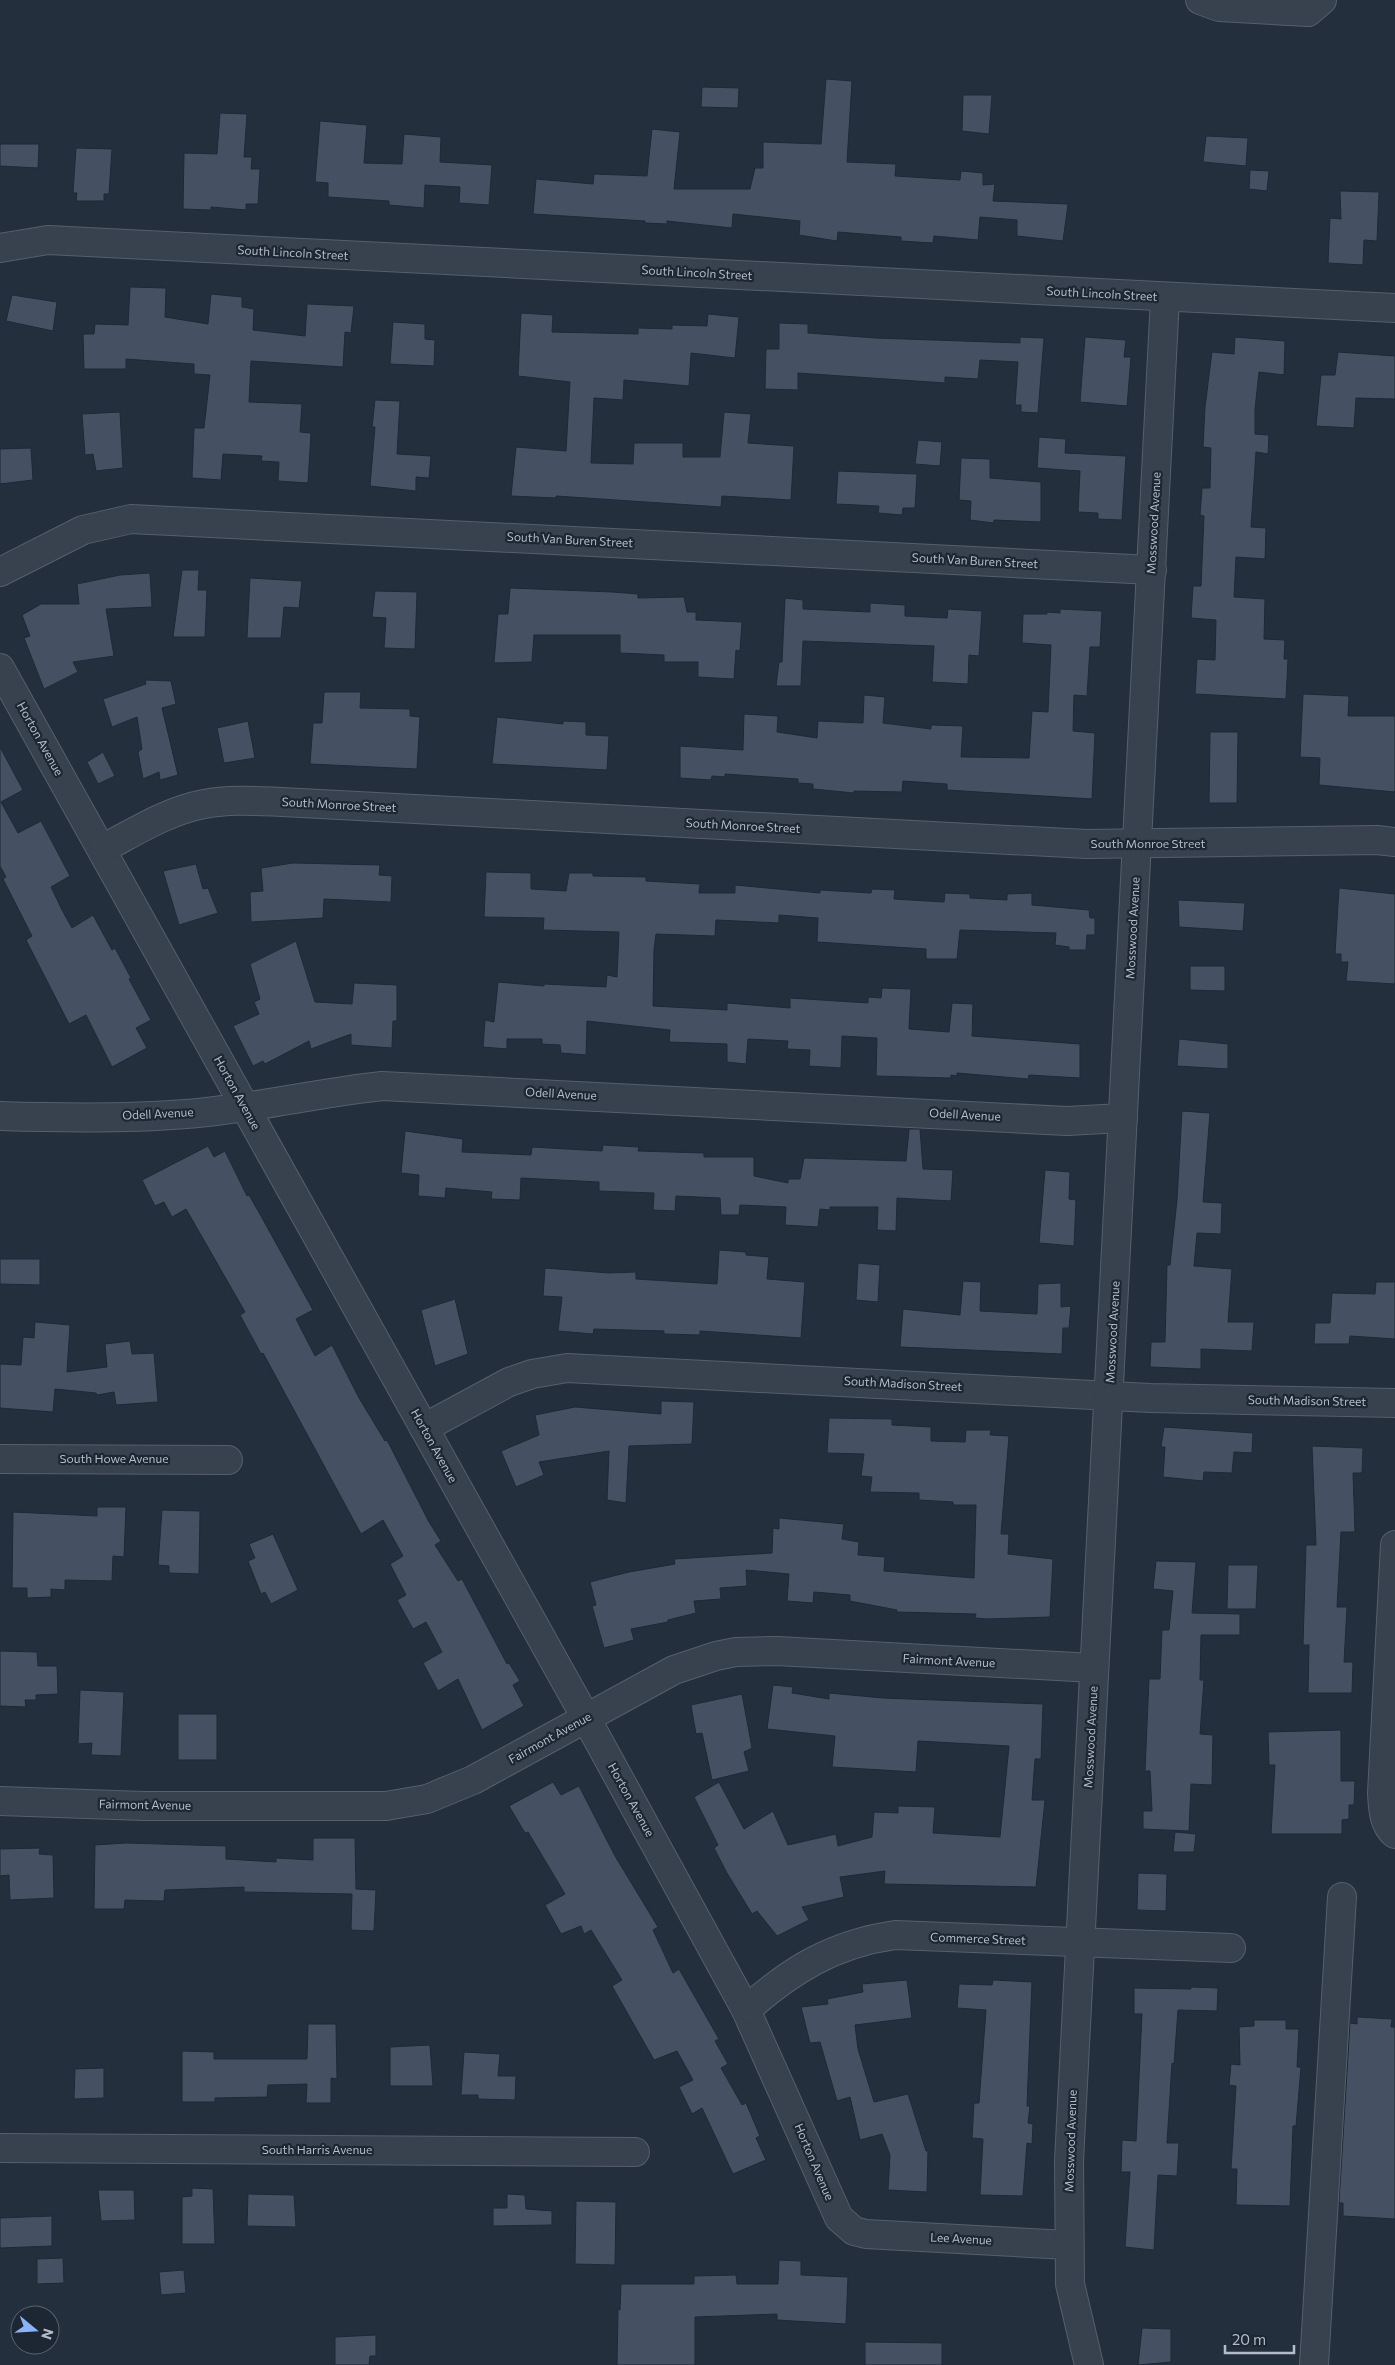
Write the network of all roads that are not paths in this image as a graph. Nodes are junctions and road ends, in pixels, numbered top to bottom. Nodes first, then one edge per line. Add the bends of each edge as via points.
1 (1200, 0) edge
2 (1322, 0) edge
3 (0, 248) edge
4 (1165, 298) junction
5 (1395, 308) edge
6 (1152, 570) junction
7 (0, 572) edge
8 (0, 668) edge
9 (1395, 842) edge
10 (1137, 845) junction
11 (102, 850) junction
12 (245, 1106) junction
13 (0, 1116) edge
14 (1123, 1118) junction
15 (1110, 1395) junction
16 (1395, 1403) edge
17 (424, 1428) junction
18 (0, 1459) edge
19 (228, 1460) dead end
20 (1395, 1545) edge
21 (1094, 1668) junction
22 (586, 1718) junction
23 (0, 1801) edge
24 (1395, 1834) edge
25 (1342, 1897) dead end
26 (1080, 1943) junction
27 (1231, 1948) dead end
28 (746, 2010) junction
29 (0, 2148) edge
30 (635, 2152) dead end
31 (854, 2231) joint
32 (1068, 2245) junction
33 (1089, 2365) edge
34 (1314, 2365) edge

1 - 2 street via 1219,7 1308,12
3 - 4 street, South Lincoln Street via 48,240
4 - 5 street, South Lincoln Street
4 - 6 street, Mosswood Avenue
6 - 7 street, South Van Buren Street via 131,519 83,530
6 - 10 street, Mosswood Avenue
8 - 11 street, Horton Avenue
9 - 10 street, South Monroe Street
10 - 11 street, South Monroe Street via 229,801 172,813
10 - 14 street, Mosswood Avenue
11 - 12 street, Horton Avenue
12 - 13 street, Odell Avenue via 187,1114 119,1117
12 - 14 street, Odell Avenue via 382,1086 1067,1121
12 - 17 street, Horton Avenue
14 - 15 street, Mosswood Avenue
15 - 16 street, South Madison Street
15 - 17 street, South Madison Street via 567,1368 509,1382
15 - 21 street, Mosswood Avenue
17 - 22 street, Horton Avenue
18 - 19 street, South Howe Avenue
20 - 24 street via 1382,1793 1384,1814
21 - 22 street, Fairmont Avenue via 777,1651 736,1652 674,1670
21 - 26 street, Mosswood Avenue
22 - 23 street, Fairmont Avenue via 446,1793 386,1806 144,1806
22 - 28 street, Horton Avenue
25 - 34 street
26 - 27 street, Commerce Street
26 - 28 street, Commerce Street via 895,1935 870,1939 846,1946 801,1968 779,1981
26 - 32 street, Mosswood Avenue
28 - 31 street, Horton Avenue via 830,2200 839,2218
29 - 30 street, South Harris Avenue
31 - 32 street, Lee Avenue
32 - 33 street, Mosswood Avenue via 1070,2284

